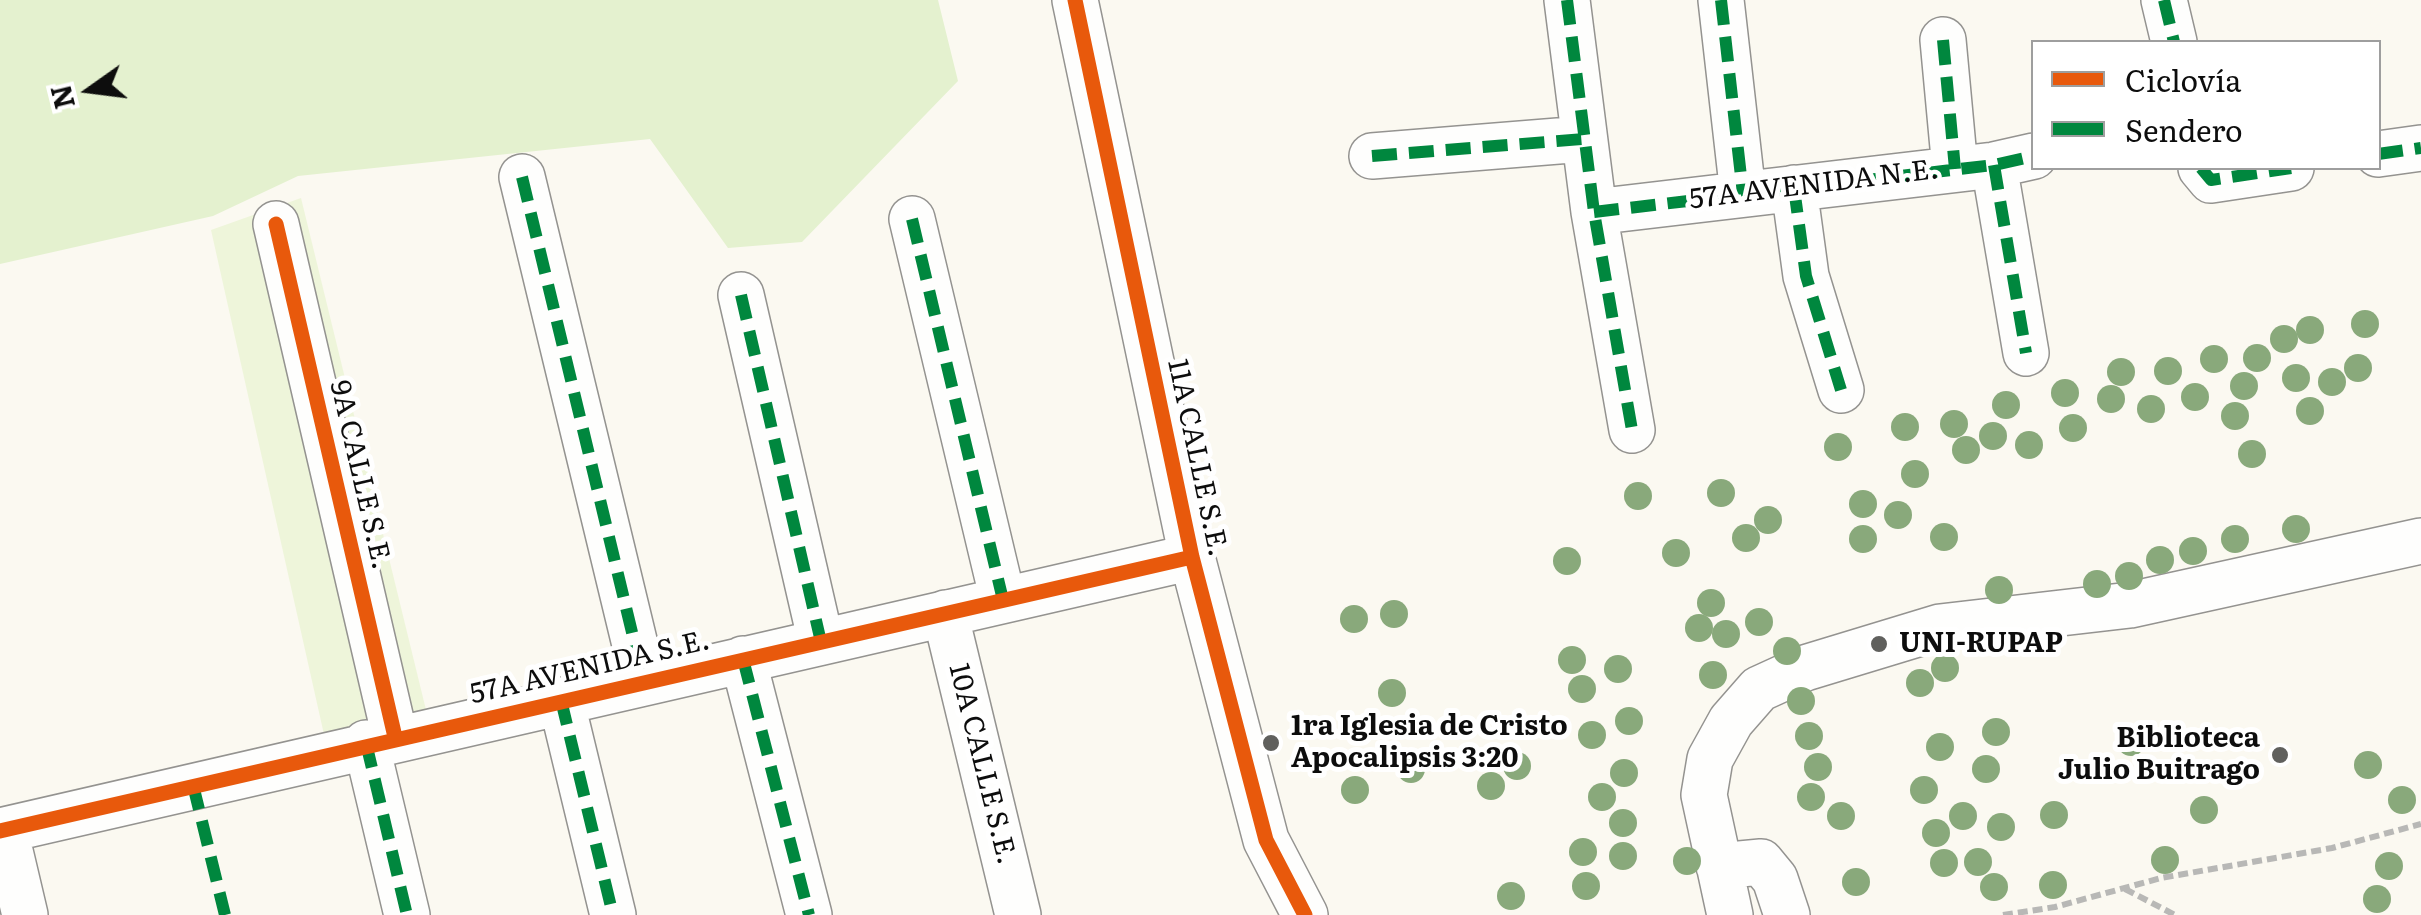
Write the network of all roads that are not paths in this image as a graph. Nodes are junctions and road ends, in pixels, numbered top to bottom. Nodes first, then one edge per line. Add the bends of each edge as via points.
1 (1075, 0) edge
2 (1567, 0) edge
3 (1721, 0) edge
4 (2164, 0) edge
5 (1943, 40) dead end
6 (2174, 40) edge
7 (1583, 139) junction
8 (2421, 148) edge
9 (2381, 154) edge
10 (1372, 156) dead end
11 (1994, 163) edge
12 (2263, 170) edge
13 (2206, 174) edge
14 (522, 177) dead end
15 (1794, 188) junction
16 (1743, 194) junction
17 (1594, 212) junction
18 (912, 220) dead end
19 (276, 224) dead end
20 (741, 295) dead end
21 (2026, 353) dead end
22 (1841, 390) dead end
23 (1632, 430) dead end
24 (2421, 542) edge
25 (1192, 557) junction
26 (1002, 600) junction
27 (946, 613) junction
28 (821, 642) junction
29 (743, 660) junction
30 (644, 682) junction
31 (561, 700) junction
32 (380, 740) junction
33 (2, 830) edge
34 (1720, 866) junction
35 (25, 915) edge
36 (407, 915) edge
37 (613, 915) edge
38 (809, 915) edge
39 (1018, 915) edge
40 (1305, 915) edge
41 (1730, 915) edge
42 (1787, 915) edge

1 - 25 street, 11A CALLE S.E.
2 - 7 street
3 - 16 street
4 - 6 street
5 - 11 street
7 - 10 street
7 - 17 street
8 - 9 street
11 - 15 street, 57A AVENIDA N.E.
11 - 21 street
12 - 13 street
14 - 30 street
15 - 16 street, 57A AVENIDA N.E.
15 - 22 street via 1806,276
16 - 17 street, 57A AVENIDA N.E.
17 - 23 street
18 - 26 street
19 - 32 street, 9A CALLE S.E.
20 - 28 street
24 - 34 street via 2130,604 1940,626 1759,689 1710,759 1704,795
25 - 26 street, 57A AVENIDA S.E.
25 - 40 street, 11A CALLE S.E. via 1266,840
26 - 27 street, 57A AVENIDA S.E.
27 - 28 street, 57A AVENIDA S.E.
27 - 39 street, 10A CALLE S.E.
28 - 29 street, 57A AVENIDA S.E.
29 - 30 street, 57A AVENIDA S.E.
29 - 38 street
30 - 31 street, 57A AVENIDA S.E.
31 - 32 street, 57A AVENIDA S.E.
31 - 37 street
32 - 33 street, 57A AVENIDA S.E.
32 - 36 street, 9A CALLE S.E.
33 - 35 street
34 - 41 street
34 - 42 street via 1762,862

